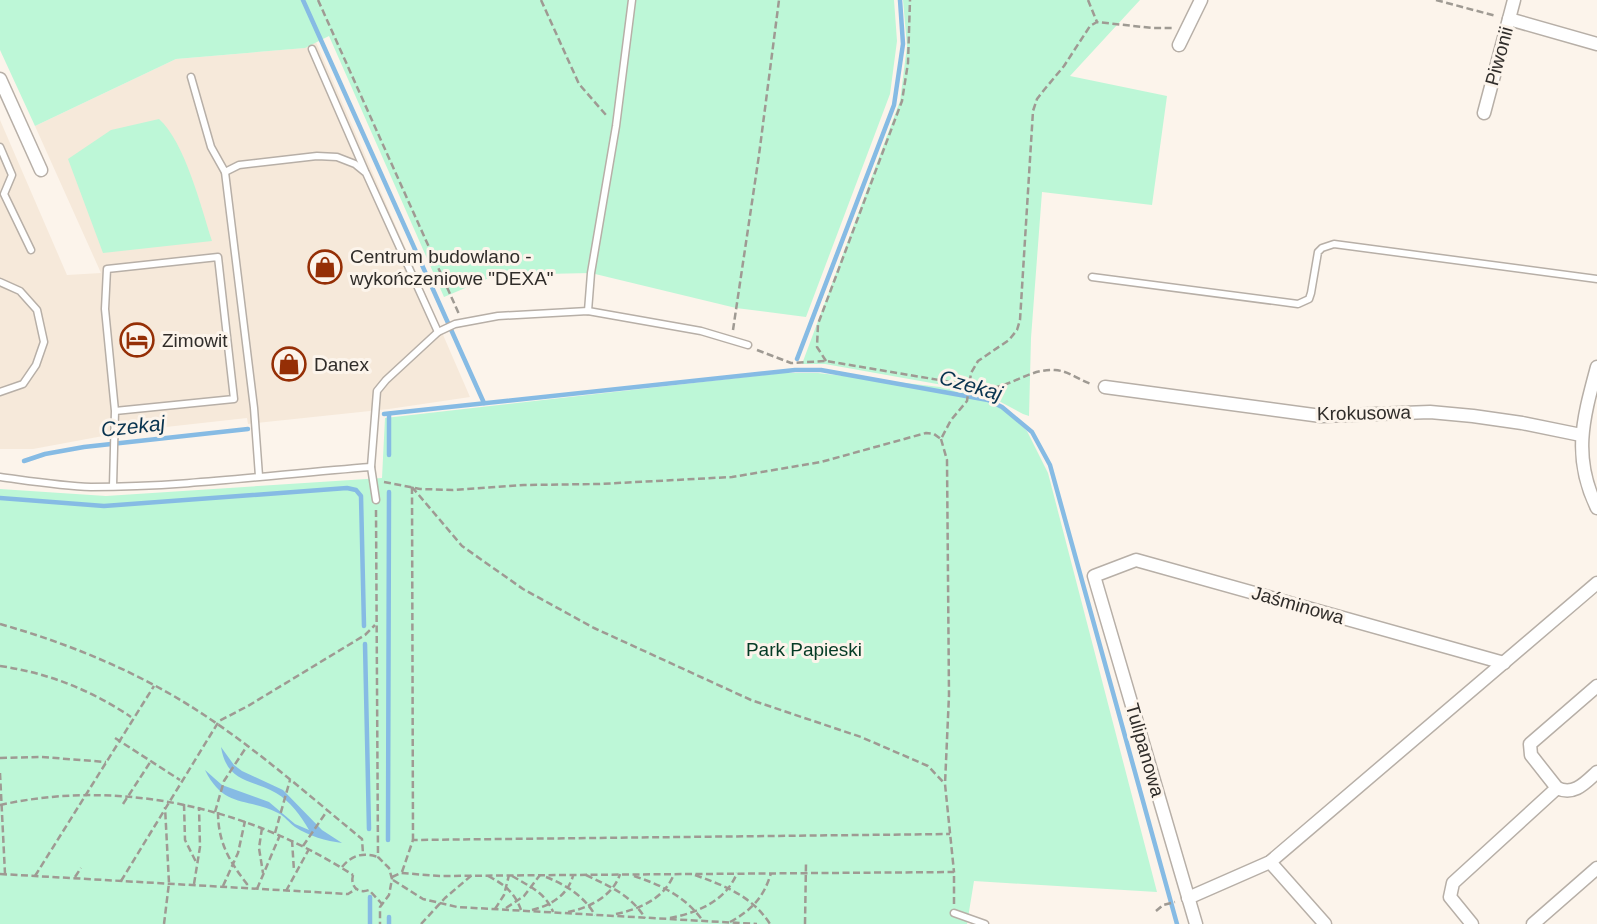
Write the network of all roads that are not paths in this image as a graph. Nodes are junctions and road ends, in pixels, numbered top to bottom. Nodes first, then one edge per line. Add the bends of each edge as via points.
1 (632, 0) edge
2 (1201, 0) edge
3 (1514, 0) edge
4 (1509, 19) junction
5 (1597, 44) edge
6 (1179, 45) dead end
7 (312, 49) dead end
8 (191, 77) dead end
9 (0, 79) edge
10 (1484, 113) dead end
11 (0, 147) edge
12 (41, 170) dead end
13 (225, 172) junction
14 (366, 173) junction
15 (31, 250) dead end
16 (1092, 277) dead end
17 (1597, 279) edge
18 (0, 282) edge
19 (588, 311) junction
20 (441, 331) junction
21 (748, 345) road end
22 (1597, 368) edge
23 (1105, 387) road end
24 (0, 392) edge
25 (115, 411) junction
26 (1581, 435) junction
27 (371, 467) junction
28 (259, 476) junction
29 (0, 477) edge
30 (113, 486) junction
31 (376, 500) road end
32 (1597, 508) edge
33 (1094, 576) joint
34 (1597, 583) edge
35 (1504, 663) junction
36 (1597, 686) edge
37 (1597, 772) edge
38 (1557, 788) junction
39 (1270, 862) junction
40 (1597, 868) edge
41 (1183, 900) junction
42 (954, 913) road end
43 (985, 924) edge
44 (1196, 924) edge
45 (1325, 924) edge
46 (1472, 924) edge
47 (1533, 924) edge

1 - 19 lane
2 - 6 street
3 - 4 street, Piwonii
4 - 5 street
4 - 10 street, Piwonii
7 - 14 lane
8 - 13 lane via 211,147
9 - 12 street
11 - 15 lane via 12,175 5,194
13 - 14 lane via 239,165 317,156 338,157
13 - 28 lane
14 - 20 lane
16 - 17 lane via 1298,304 1309,299 1318,252 1334,244
18 - 24 lane via 20,291 37,310 44,342 23,384
19 - 20 lane via 498,316
19 - 21 lane via 701,331
20 - 27 lane via 377,391
22 - 26 street
23 - 26 street, Krokusowa via 1321,416 1420,412 1473,416
25 - 25 lane via 105,309 107,269 218,257 234,399
25 - 30 lane
26 - 32 street via 1583,471
27 - 28 lane
27 - 31 lane
28 - 30 lane
29 - 30 lane
33 - 35 street, Jaśminowa via 1136,559
33 - 41 street, Tulipanowa
34 - 35 street
35 - 39 street
36 - 38 street via 1530,744 1531,755
37 - 38 street via 1575,789
38 - 46 street via 1453,883 1450,898
39 - 41 street
39 - 45 street
40 - 47 street
41 - 44 street, Tulipanowa
42 - 43 lane

